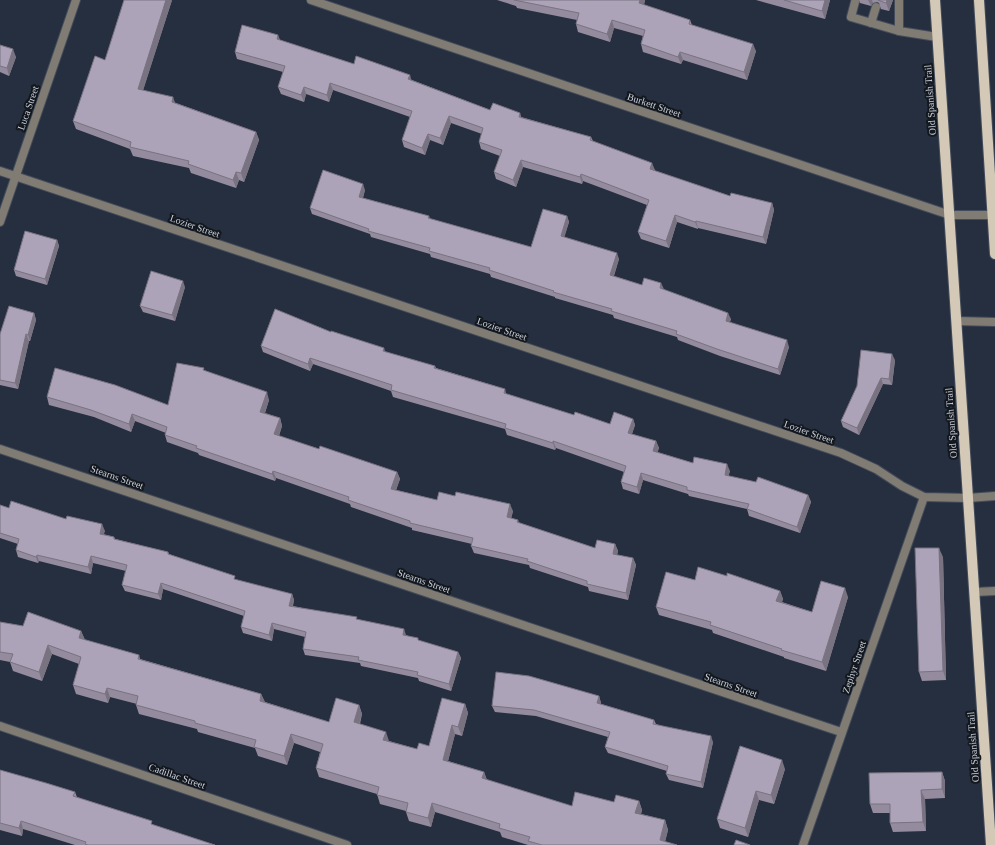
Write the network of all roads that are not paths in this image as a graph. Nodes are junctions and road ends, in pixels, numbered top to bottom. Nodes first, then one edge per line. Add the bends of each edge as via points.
1 (76, 0) edge
2 (311, 0) edge
3 (898, 0) edge
4 (935, 0) edge
5 (979, 0) edge
6 (855, 2) dead end
7 (876, 7) dead end
8 (871, 22) junction
9 (899, 31) junction
10 (937, 37) junction
11 (0, 171) edge
12 (15, 176) junction
13 (950, 215) junction
14 (992, 215) junction
15 (0, 222) edge
16 (995, 254) edge
17 (956, 321) junction
18 (995, 322) edge
19 (0, 449) edge
20 (995, 496) edge
21 (924, 497) junction
22 (968, 498) junction
23 (995, 591) edge
24 (975, 592) junction
25 (0, 726) edge
26 (841, 732) junction
27 (347, 845) edge
28 (803, 845) edge
29 (991, 845) edge

1 - 12 street, Luca Street
2 - 13 street, Burkett Street
3 - 9 street
4 - 10 main road, Old Spanish Trail
5 - 14 main road
6 - 8 street via 851,16
7 - 8 street
8 - 9 street
9 - 10 street
10 - 13 main road, Old Spanish Trail
11 - 12 street, Lozier Street
12 - 15 street, Luca Street
12 - 21 street, Lozier Street via 841,454
13 - 14 street, Burkett Street
13 - 17 main road, Old Spanish Trail
14 - 16 main road
17 - 18 street
17 - 22 main road, Old Spanish Trail
19 - 26 street, Stearns Street
20 - 22 street, Lozier Street
21 - 22 street, Lozier Street
21 - 26 street, Zephyr Street
22 - 24 main road, Old Spanish Trail
23 - 24 street
24 - 29 main road, Old Spanish Trail
25 - 27 street, Cadillac Street
26 - 28 street, Zephyr Street

